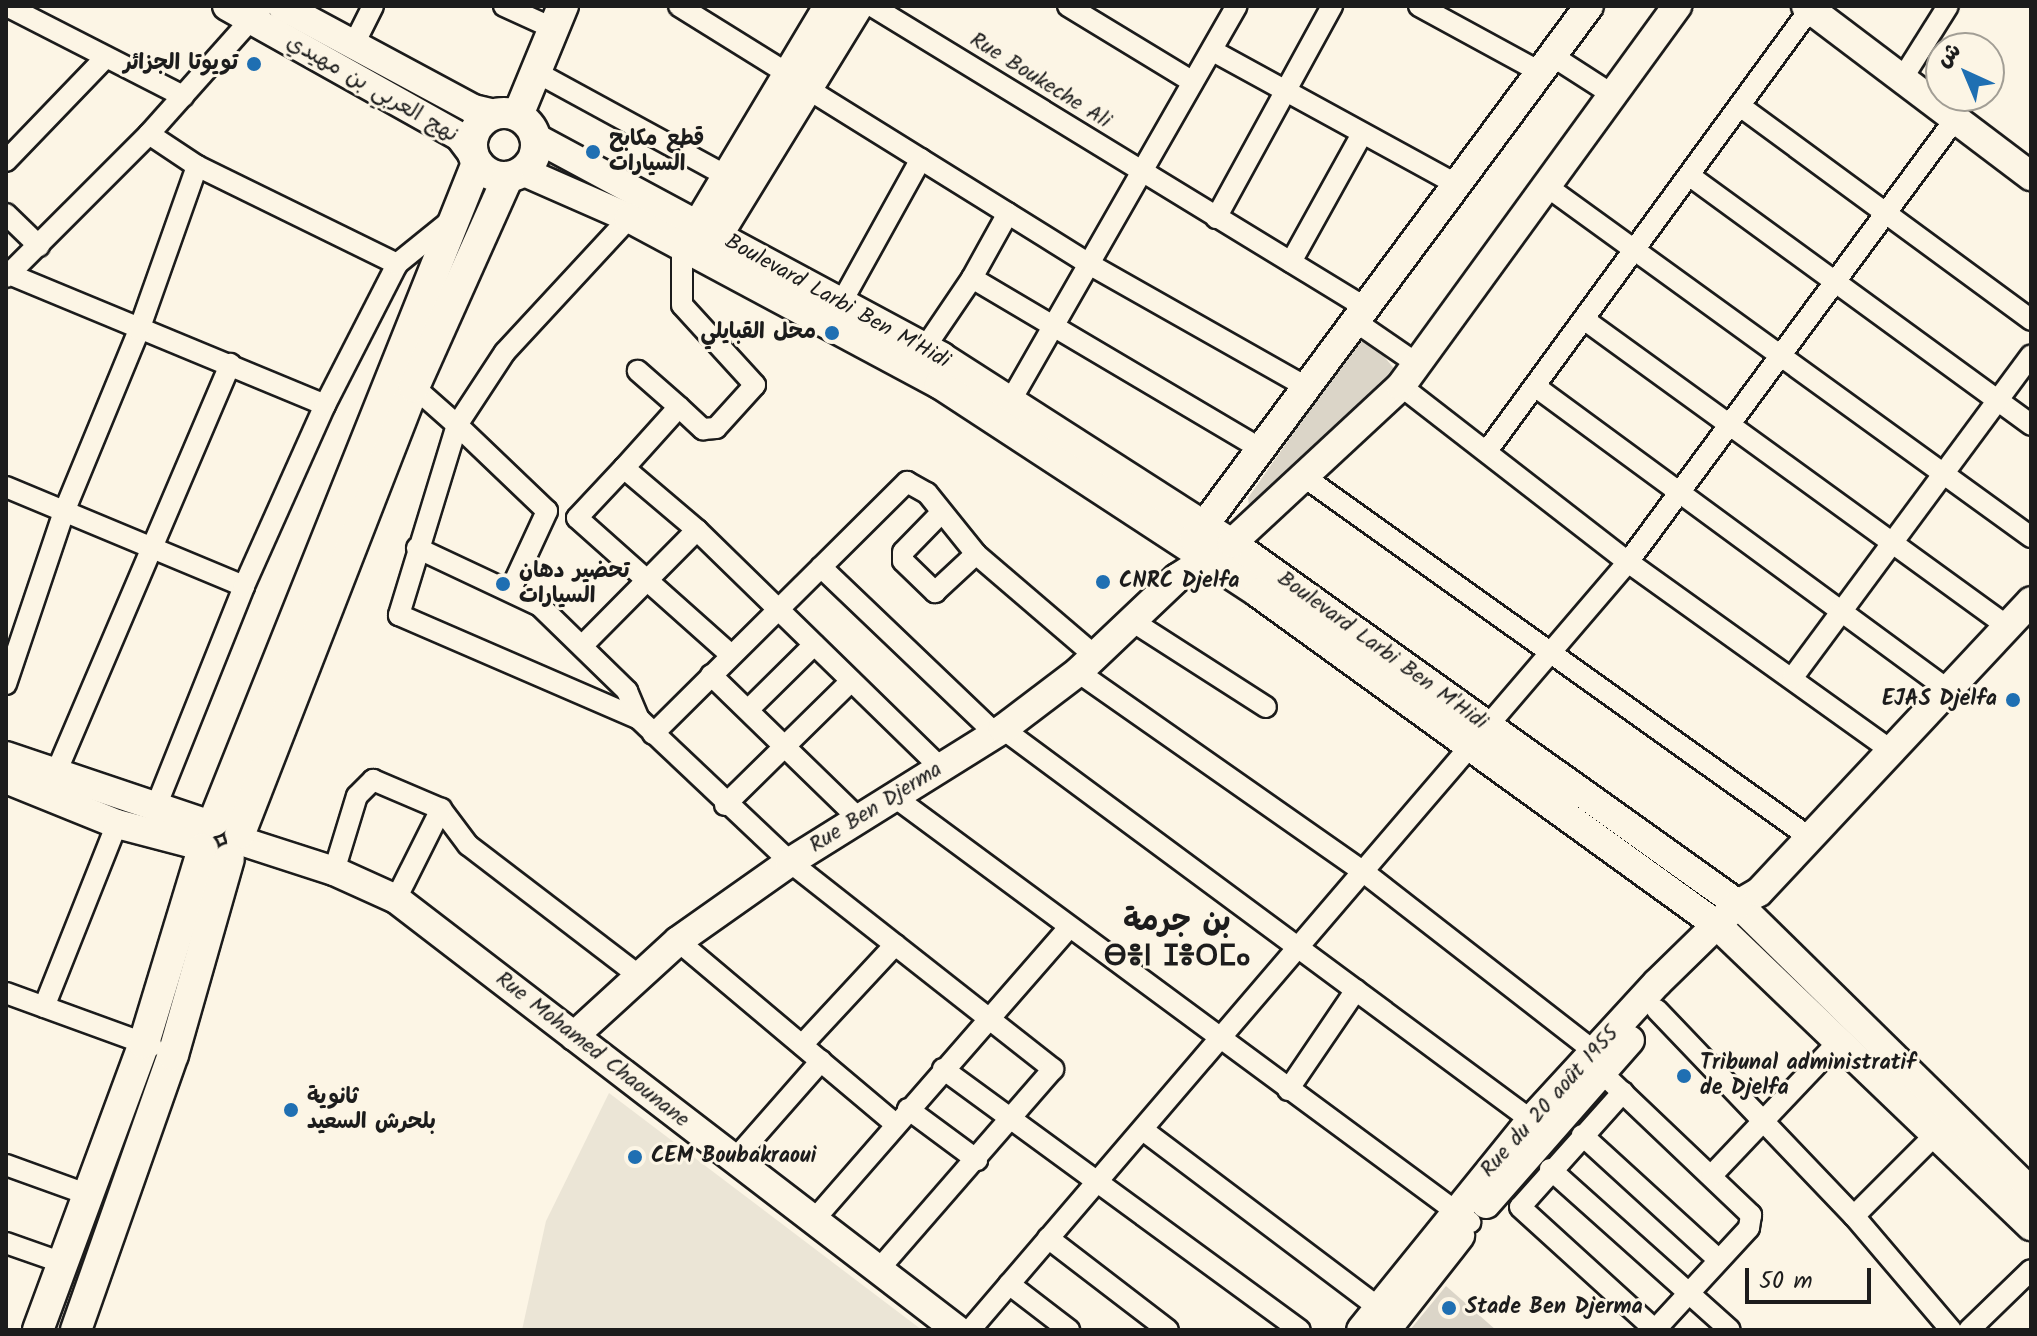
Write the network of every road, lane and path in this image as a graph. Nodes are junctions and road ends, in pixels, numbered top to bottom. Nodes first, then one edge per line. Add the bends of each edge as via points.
1 (7, 6) edge
2 (227, 6) edge
3 (282, 6) edge
4 (373, 6) edge
5 (504, 6) edge
6 (679, 6) edge
7 (828, 6) edge
8 (859, 6) edge
9 (872, 6) edge
10 (1068, 6) edge
11 (1332, 6) edge
12 (1419, 6) edge
13 (1589, 6) edge
14 (1677, 6) edge
15 (1948, 6) edge
16 (1227, 9) edge
17 (1821, 11) edge
18 (259, 14) edge
19 (559, 17) edge
20 (353, 46) junction
21 (1213, 51) junction
22 (106, 57) junction
23 (1548, 65) junction
24 (536, 72) junction
25 (1902, 79) junction
26 (799, 82) junction
27 (1193, 82) junction
28 (1283, 93) junction
29 (1613, 95) junction
30 (183, 96) junction
31 (1740, 106) junction
32 (1956, 118) junction
33 (516, 122) junction
34 (149, 134) junction
35 (1362, 134) junction
36 (474, 158) junction
37 (921, 159) junction
38 (6, 161) edge
39 (197, 166) junction
40 (1141, 172) junction
41 (515, 174) junction
42 (727, 176) junction
43 (1690, 176) junction
44 (2031, 176) edge
45 (1458, 185) junction
46 (1549, 188) junction
47 (1886, 212) junction
48 (1008, 213) junction
49 (6, 214) edge
50 (459, 215) junction
51 (629, 218) junction
52 (1216, 218) junction
53 (39, 246) junction
54 (696, 249) junction
55 (1635, 251) junction
56 (1291, 262) junction
57 (397, 264) junction
58 (1089, 264) junction
59 (8, 276) edge
60 (972, 278) junction
61 (1834, 281) junction
62 (840, 305) junction
63 (1361, 315) junction
64 (1585, 320) junction
65 (2031, 320) edge
66 (1055, 328) junction
67 (139, 330) junction
68 (924, 349) junction
69 (1779, 354) junction
70 (2031, 355) edge
71 (230, 364) junction
72 (638, 371) dead end
73 (1409, 375) junction
74 (414, 387) junction
75 (1536, 387) junction
76 (1308, 388) junction
77 (1011, 400) junction
78 (1997, 401) junction
79 (325, 405) junction
80 (679, 407) junction
81 (457, 425) junction
82 (1729, 425) junction
83 (2031, 425) edge
84 (1263, 450) junction
85 (1487, 451) junction
86 (624, 468) junction
87 (1303, 476) junction
88 (1944, 477) junction
89 (6, 487) edge
90 (1678, 494) junction
91 (547, 511) junction
92 (64, 512) junction
93 (941, 513) junction
94 (577, 518) junction
95 (697, 530) junction
96 (2031, 537) edge
97 (1232, 543) junction
98 (1894, 543) junction
99 (1201, 544) junction
100 (149, 548) junction
101 (417, 548) junction
102 (976, 554) junction
103 (1628, 562) junction
104 (821, 567) junction
105 (649, 579) junction
106 (244, 586) junction
107 (511, 589) junction
108 (2031, 601) edge
109 (778, 611) junction
110 (1841, 611) junction
111 (1132, 621) junction
112 (2007, 626) junction
113 (583, 645) junction
114 (814, 645) junction
115 (1552, 654) junction
116 (731, 655) junction
117 (1087, 664) junction
118 (711, 675) junction
119 (1793, 677) junction
120 (851, 681) junction
121 (6, 684) edge
122 (1947, 689) junction
123 (1266, 707) dead end
124 (748, 710) junction
125 (646, 726) junction
126 (999, 731) junction
127 (1481, 736) junction
128 (785, 747) junction
129 (1891, 750) junction
130 (6, 756) edge
131 (941, 768) junction
132 (55, 775) junction
133 (6, 779) edge
134 (896, 798) junction
135 (725, 805) junction
136 (155, 809) junction
137 (441, 809) junction
138 (860, 820) junction
139 (117, 824) junction
140 (1809, 837) junction
141 (220, 839) junction
142 (790, 862) junction
143 (334, 871) junction
144 (1365, 873) junction
145 (396, 899) junction
146 (1749, 904) junction
147 (1069, 928) junction
148 (1724, 931) junction
149 (678, 941) junction
150 (895, 945) junction
151 (1298, 947) junction
152 (637, 974) junction
153 (1356, 990) junction
154 (6, 993) edge
155 (44, 1007) junction
156 (1657, 1010) junction
157 (987, 1020) junction
158 (574, 1036) junction
159 (1219, 1040) junction
160 (1840, 1040) junction
161 (144, 1043) junction
162 (802, 1045) junction
163 (173, 1055) junction
164 (821, 1061) junction
165 (1602, 1062) junction
166 (943, 1069) junction
167 (1288, 1090) junction
168 (1623, 1092) junction
169 (902, 1116) junction
170 (1531, 1120) junction
171 (1763, 1120) junction
172 (1012, 1121) junction
173 (1143, 1130) junction
174 (1936, 1134) junction
175 (1582, 1135) junction
176 (734, 1160) junction
177 (977, 1160) junction
178 (6, 1165) edge
179 (1550, 1169) junction
180 (1712, 1175) junction
181 (1095, 1183) junction
182 (2031, 1192) edge
183 (89, 1195) junction
184 (1463, 1216) junction
185 (1854, 1216) junction
186 (813, 1221) junction
187 (2031, 1226) edge
188 (1048, 1238) junction
189 (6, 1243) edge
190 (1719, 1260) junction
191 (63, 1263) junction
192 (878, 1270) junction
193 (2031, 1270) edge
194 (1009, 1284) junction
195 (1688, 1293) junction
196 (1382, 1318) edge
197 (38, 1330) edge
198 (76, 1330) edge
199 (957, 1330) edge
200 (970, 1330) edge
201 (1069, 1330) edge
202 (1168, 1330) edge
203 (1300, 1330) edge
204 (1361, 1330) edge
205 (1655, 1330) edge
206 (1730, 1330) edge
207 (1951, 1330) edge
208 (1969, 1330) edge

1 - 22 street
2 - 18 street, نهج العربي بن مهيدي
3 - 20 street, نهج العربي بن مهيدي
4 - 20 street
5 - 19 street
6 - 26 street
7 - 26 street
8 - 26 street
9 - 40 street, Rue Boukeche Ali
10 - 27 street
11 - 28 street
12 - 23 street
13 - 23 street, Rue Ben Djerma
14 - 29 street
15 - 25 street
16 - 21 street
17 - 25 street
17 - 31 street
18 - 30 street
18 - 36 street, نهج العربي بن مهيدي via 460,137
19 - 24 main road
20 - 33 street, نهج العربي بن مهيدي via 473,109
21 - 27 street
21 - 28 street
22 - 30 street
22 - 38 street
23 - 29 street
23 - 45 street, Rue Ben Djerma
24 - 33 main road
24 - 42 street
25 - 32 street
26 - 37 street
26 - 42 street
26 - 54 street
27 - 40 street
28 - 35 street
28 - 52 street
29 - 46 street
30 - 34 street
31 - 43 street
31 - 47 street
32 - 44 street
32 - 47 street
33 - 36 main road via 474,133
33 - 41 main road via 534,157
33 - 54 street, Boulevard Larbi Ben M'Hidi
34 - 39 street
34 - 53 street
35 - 45 street
35 - 56 street
36 - 41 main road via 490,174
36 - 50 main road
37 - 48 street
37 - 62 street
39 - 57 street
39 - 67 street
40 - 52 street, Rue Boukeche Ali
40 - 58 street
41 - 51 street
41 - 74 main road
42 - 54 street
43 - 55 street
43 - 61 street
45 - 63 street, Rue Ben Djerma
46 - 55 street
46 - 73 street
47 - 61 street
47 - 65 street
48 - 58 street
48 - 60 street
49 - 53 street
50 - 57 street via 421,239
50 - 141 main road
51 - 54 street
51 - 81 street via 505,352
52 - 56 street, Rue Boukeche Ali
53 - 59 street
54 - 62 street, Boulevard Larbi Ben M'Hidi
54 - 80 street via 682,305 755,385 716,428 703,429
54 - 99 street via 939,384
55 - 64 street
55 - 69 street
56 - 63 street, Rue Boukeche Ali
57 - 79 street
58 - 66 street
58 - 76 street
59 - 67 street
60 - 66 street
60 - 68 street
61 - 69 street
61 - 78 street
62 - 68 street, Boulevard Larbi Ben M'Hidi
63 - 73 street, Rue Boukeche Ali
63 - 76 street, Rue Ben Djerma
64 - 75 street
64 - 82 street
66 - 77 street
66 - 84 street
67 - 71 street
67 - 92 street
68 - 77 street, Boulevard Larbi Ben M'Hidi
69 - 82 street
69 - 88 street
70 - 78 street
71 - 79 street
71 - 100 street
72 - 80 street
73 - 85 street, Rue Boukeche Ali
73 - 87 street
74 - 81 street
74 - 141 main road
75 - 85 street
75 - 90 street
76 - 84 street, Rue Ben Djerma
77 - 99 street, Boulevard Larbi Ben M'Hidi
78 - 83 street
78 - 88 street
79 - 106 street
80 - 86 street
81 - 91 street
81 - 101 street
82 - 90 street
82 - 98 street
84 - 99 street, Rue Ben Djerma
85 - 103 street, Rue Boukeche Ali
86 - 94 street
86 - 95 street
87 - 97 street
87 - 115 street
88 - 96 street
88 - 98 street
89 - 92 street
90 - 103 street
90 - 110 street
91 - 94 street
91 - 107 street
92 - 100 street
92 - 121 street
93 - 102 street
93 - 102 street via 903,552 903,561 935,592
93 - 104 street via 927,493 907,482
94 - 105 street
95 - 105 street
95 - 109 street
97 - 99 street, Boulevard Larbi Ben M'Hidi
97 - 127 street, Boulevard Larbi Ben M'Hidi
98 - 110 street
98 - 112 street
99 - 111 street, Rue Ben Djerma via 1177,578
99 - 127 street
100 - 106 street
100 - 132 street
101 - 107 street
101 - 125 street via 399,615
102 - 117 street
103 - 115 street
103 - 119 street, Rue Boukeche Ali
104 - 109 street
104 - 126 street
105 - 113 street
105 - 116 street
106 - 136 street
107 - 113 street via 540,606
108 - 112 street, Rue du 20 août 1955
109 - 114 street
109 - 116 street
110 - 119 street
110 - 122 street
111 - 117 street, Rue Ben Djerma
111 - 123 street
112 - 122 street, Rue du 20 août 1955
113 - 125 street via 627,691
114 - 120 street
114 - 124 street
115 - 127 street
115 - 140 street
116 - 118 street
117 - 126 street, Rue Ben Djerma
117 - 144 street
118 - 124 street
118 - 125 street
119 - 129 street, Rue Boukeche Ali
120 - 128 street
120 - 131 street
122 - 129 street, Rue du 20 août 1955
124 - 128 street
125 - 135 street
126 - 131 street, Rue Ben Djerma
126 - 151 street
127 - 144 street
127 - 146 street, Boulevard Larbi Ben M'Hidi
127 - 148 street
128 - 135 street
128 - 138 street
129 - 140 street, Rue du 20 août 1955
130 - 132 street
131 - 134 street, Rue Ben Djerma
132 - 136 street
133 - 139 street
134 - 138 street, Rue Ben Djerma
134 - 147 street
135 - 142 street
136 - 141 street
137 - 143 street via 373,780 366,784
137 - 145 street
137 - 152 street via 468,845
138 - 142 street, Rue Ben Djerma
139 - 141 street
139 - 155 street
140 - 146 street, Rue du 20 août 1955
141 - 143 street, Rue Mohamed Chaounane
141 - 161 main road
141 - 163 main road
142 - 149 street, Rue Ben Djerma
142 - 150 street
143 - 145 street, Rue Mohamed Chaounane
144 - 151 street
144 - 165 street
145 - 158 street, Rue Mohamed Chaounane
146 - 148 street, Rue du 20 août 1955
146 - 182 street, Boulevard Larbi Ben M'Hidi
147 - 157 street
147 - 159 street
148 - 156 street, Rue du 20 août 1955
148 - 160 street
148 - 165 street, Rue du 20 août 1955
149 - 152 street, Rue Ben Djerma
149 - 162 street
150 - 157 street
150 - 162 street
151 - 153 street
151 - 159 street
152 - 158 street, Rue Ben Djerma
153 - 167 street
153 - 170 street
154 - 155 street
155 - 161 street
156 - 165 street, Rue du 20 août 1955
156 - 171 street
157 - 166 street
157 - 172 street via 1053,1069
158 - 176 street, Rue Mohamed Chaounane
159 - 167 street
159 - 173 street
160 - 171 street
160 - 174 street
161 - 163 street
161 - 183 main road
162 - 164 street
163 - 198 main road
164 - 169 street
164 - 176 street
165 - 168 street
165 - 170 street, Rue du 20 août 1955
165 - 184 street, Rue du 20 août 1955
166 - 169 street
166 - 172 street
167 - 184 street
168 - 175 street
168 - 180 street
169 - 177 street
169 - 186 street
170 - 184 street, Rue du 20 août 1955
171 - 180 street
171 - 185 street
172 - 177 street
172 - 181 street
173 - 181 street
173 - 196 street
174 - 185 street
174 - 187 street
175 - 179 street
175 - 190 street
176 - 186 street, Rue Mohamed Chaounane
177 - 192 street
178 - 183 street
179 - 195 street
179 - 205 street via 1520,1207
180 - 190 street via 1747,1207 1752,1221
181 - 188 street
181 - 203 street
183 - 191 main road
184 - 196 street, Rue du 20 août 1955
185 - 207 street
186 - 192 street, Rue Mohamed Chaounane
188 - 194 street
188 - 202 street
189 - 191 street
190 - 195 street
191 - 197 main road
192 - 199 street, Rue Mohamed Chaounane
193 - 208 street
194 - 200 street
194 - 201 street
195 - 205 street
195 - 206 street
196 - 204 street, Rue du 20 août 1955

